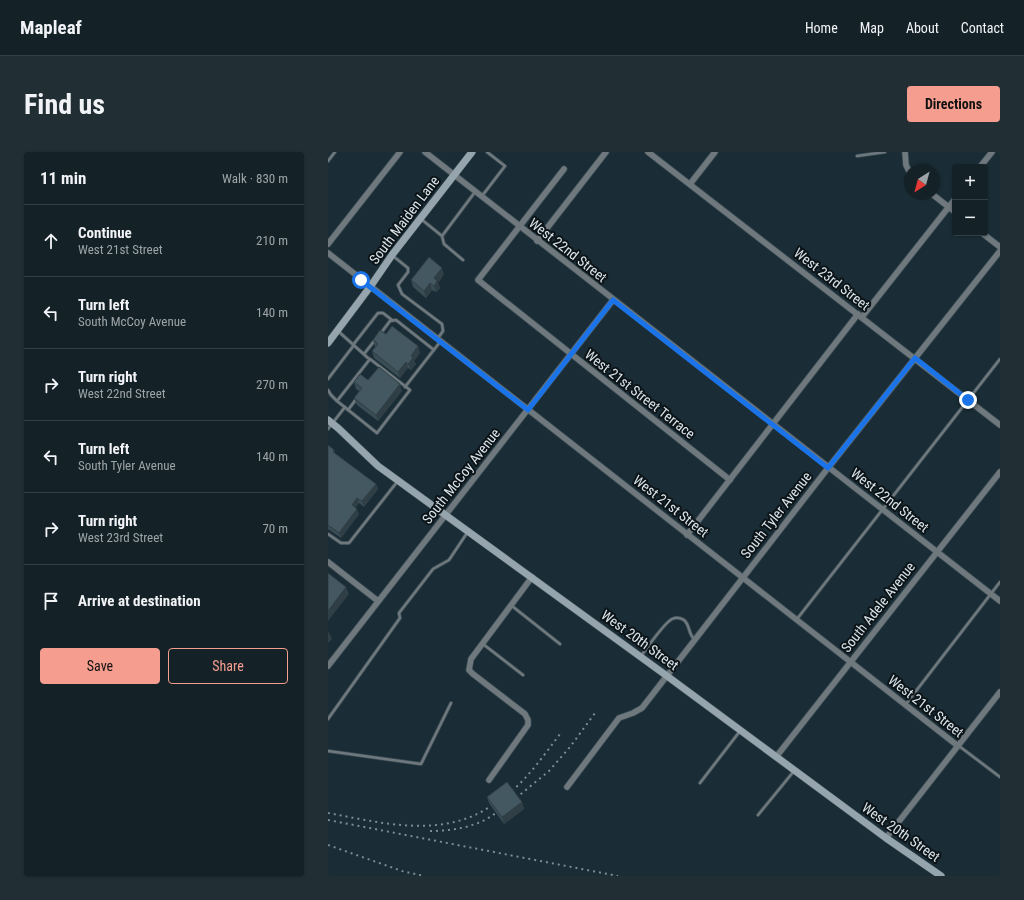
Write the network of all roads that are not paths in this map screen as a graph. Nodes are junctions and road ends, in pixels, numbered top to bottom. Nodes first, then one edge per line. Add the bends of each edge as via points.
1 (335, 152) edge
2 (400, 152) edge
3 (425, 152) edge
4 (472, 152) edge
5 (487, 152) edge
6 (606, 152) edge
7 (648, 152) edge
8 (715, 152) edge
9 (885, 152) edge
10 (905, 152) edge
11 (992, 152) edge
12 (858, 156) dead end
13 (328, 161) edge
14 (906, 164) edge
15 (982, 164) edge
16 (564, 169) dead end
17 (454, 175) junction
18 (690, 184) junction
19 (475, 192) junction
20 (481, 196) junction
21 (940, 200) edge
22 (954, 200) edge
23 (949, 207) junction
24 (952, 210) edge
25 (420, 219) junction
26 (520, 227) junction
27 (442, 236) junction
28 (986, 236) edge
29 (537, 241) junction
30 (328, 244) edge
31 (1000, 247) edge
32 (1000, 251) edge
33 (328, 254) edge
34 (392, 256) junction
35 (463, 260) dead end
36 (370, 287) junction
37 (613, 300) junction
38 (860, 316) junction
39 (392, 320) junction
40 (337, 331) junction
41 (439, 340) junction
42 (328, 343) edge
43 (353, 345) junction
44 (434, 350) junction
45 (364, 354) junction
46 (571, 355) junction
47 (915, 358) junction
48 (370, 359) junction
49 (1000, 359) edge
50 (328, 379) edge
51 (405, 387) junction
52 (328, 390) edge
53 (358, 398) edge
54 (968, 400) junction
55 (337, 401) junction
56 (345, 407) junction
57 (348, 410) junction
58 (528, 410) junction
59 (329, 424) edge
60 (773, 424) junction
61 (1000, 425) edge
62 (828, 468) junction
63 (1000, 472) edge
64 (398, 480) junction
65 (730, 480) junction
66 (883, 510) junction
67 (446, 514) junction
68 (468, 531) junction
69 (328, 534) edge
70 (687, 534) junction
71 (936, 552) junction
72 (328, 562) edge
73 (532, 577) junction
74 (743, 577) junction
75 (1000, 582) edge
76 (991, 594) junction
77 (378, 601) junction
78 (1000, 601) edge
79 (511, 606) junction
80 (797, 620) junction
81 (695, 640) junction
82 (482, 644) junction
83 (560, 644) dead end
84 (640, 656) junction
85 (850, 662) junction
86 (328, 666) edge
87 (523, 674) dead end
88 (667, 676) junction
89 (1000, 692) edge
90 (451, 703) dead end
91 (906, 705) junction
92 (328, 719) edge
93 (740, 730) junction
94 (958, 746) junction
95 (328, 751) edge
96 (776, 757) junction
97 (794, 771) junction
98 (1000, 777) edge
99 (489, 780) dead end
100 (700, 783) dead end
101 (567, 787) dead end
102 (758, 815) dead end
103 (886, 838) junction
104 (940, 876) edge

1 - 13 lane
2 - 30 street
3 - 17 street, West 22nd Street
4 - 17 main road, South Maiden Lane
5 - 20 lane via 505,166
6 - 29 street
7 - 18 street, West 23rd Street
8 - 18 street
9 - 12 lane
10 - 14 street
11 - 15 street
16 - 26 street, West 21st Street Terrace
17 - 19 street, West 22nd Street
17 - 25 main road, South Maiden Lane
18 - 38 street, West 23rd Street
19 - 20 street, West 22nd Street
19 - 27 lane
20 - 26 street, West 22nd Street
21 - 23 street
22 - 23 street
23 - 24 street
23 - 38 street
25 - 27 lane
25 - 34 main road, South Maiden Lane
26 - 29 street, West 22nd Street
26 - 46 street, West 21st Street Terrace via 478,280
27 - 35 lane via 444,244
28 - 31 street
29 - 37 street, West 22nd Street
32 - 47 street, South Tyler Avenue
33 - 36 street, West 21st Street
34 - 36 main road, South Maiden Lane
34 - 41 lane via 408,268 408,272 398,285 402,294 442,324 443,331
36 - 40 main road, South Maiden Lane
36 - 41 street, West 21st Street
37 - 46 street, South McCoy Avenue
37 - 60 street, West 22nd Street
38 - 47 street, West 23rd Street
38 - 60 street
39 - 43 lane via 382,312 377,314
39 - 44 lane via 398,321
39 - 45 lane
40 - 42 main road, South Maiden Lane
40 - 43 lane
41 - 44 lane
41 - 58 street, West 21st Street
43 - 45 lane
43 - 50 lane
44 - 51 lane
45 - 48 lane
46 - 58 street, South McCoy Avenue
46 - 65 street, West 21st Street Terrace
47 - 54 street, West 23rd Street
47 - 62 street, South Tyler Avenue
48 - 51 lane
48 - 55 lane
49 - 54 lane
51 - 57 lane via 410,390 377,433
52 - 55 lane
53 - 57 lane
54 - 61 street, West 23rd Street
54 - 66 lane
55 - 56 lane
56 - 57 lane
56 - 59 lane
58 - 67 street, South McCoy Avenue
58 - 70 street, West 21st Street
59 - 64 main road, West 20th Street
60 - 62 street, West 22nd Street
60 - 65 street
62 - 66 street, West 22nd Street
62 - 74 street, South Tyler Avenue
63 - 71 street, South Adele Avenue
64 - 67 main road, West 20th Street
64 - 69 lane via 349,543 341,543
65 - 70 street
66 - 71 street, West 22nd Street
66 - 80 lane
67 - 68 main road, West 20th Street
67 - 77 street, South McCoy Avenue
68 - 73 main road, West 20th Street
68 - 92 lane via 449,560 433,570 400,613 400,618
70 - 74 street, West 21st Street
71 - 76 street, West 22nd Street
71 - 85 street, South Adele Avenue
72 - 77 street
73 - 79 street
73 - 84 main road, West 20th Street
74 - 80 street, West 21st Street
74 - 81 street, South Tyler Avenue
75 - 76 lane
76 - 78 street, West 22nd Street
76 - 91 lane
77 - 86 street, South McCoy Avenue
79 - 82 street
79 - 83 lane
80 - 85 street, West 21st Street
81 - 84 lane via 685,621 674,618 665,625
81 - 88 street, South Tyler Avenue
82 - 87 lane
82 - 99 street via 471,659 469,670 525,714 528,720 528,725
84 - 88 main road, West 20th Street
85 - 91 street, West 21st Street
85 - 96 street, South Adele Avenue
88 - 93 main road, West 20th Street
88 - 101 street, South Tyler Avenue via 642,708 619,718
89 - 94 street
90 - 95 lane via 421,764
91 - 94 street, West 21st Street
93 - 96 main road, West 20th Street
93 - 100 lane
94 - 98 lane, West 21st Street
94 - 103 street
96 - 97 main road, West 20th Street
97 - 102 lane
97 - 103 main road, West 20th Street
103 - 104 main road, West 20th Street

